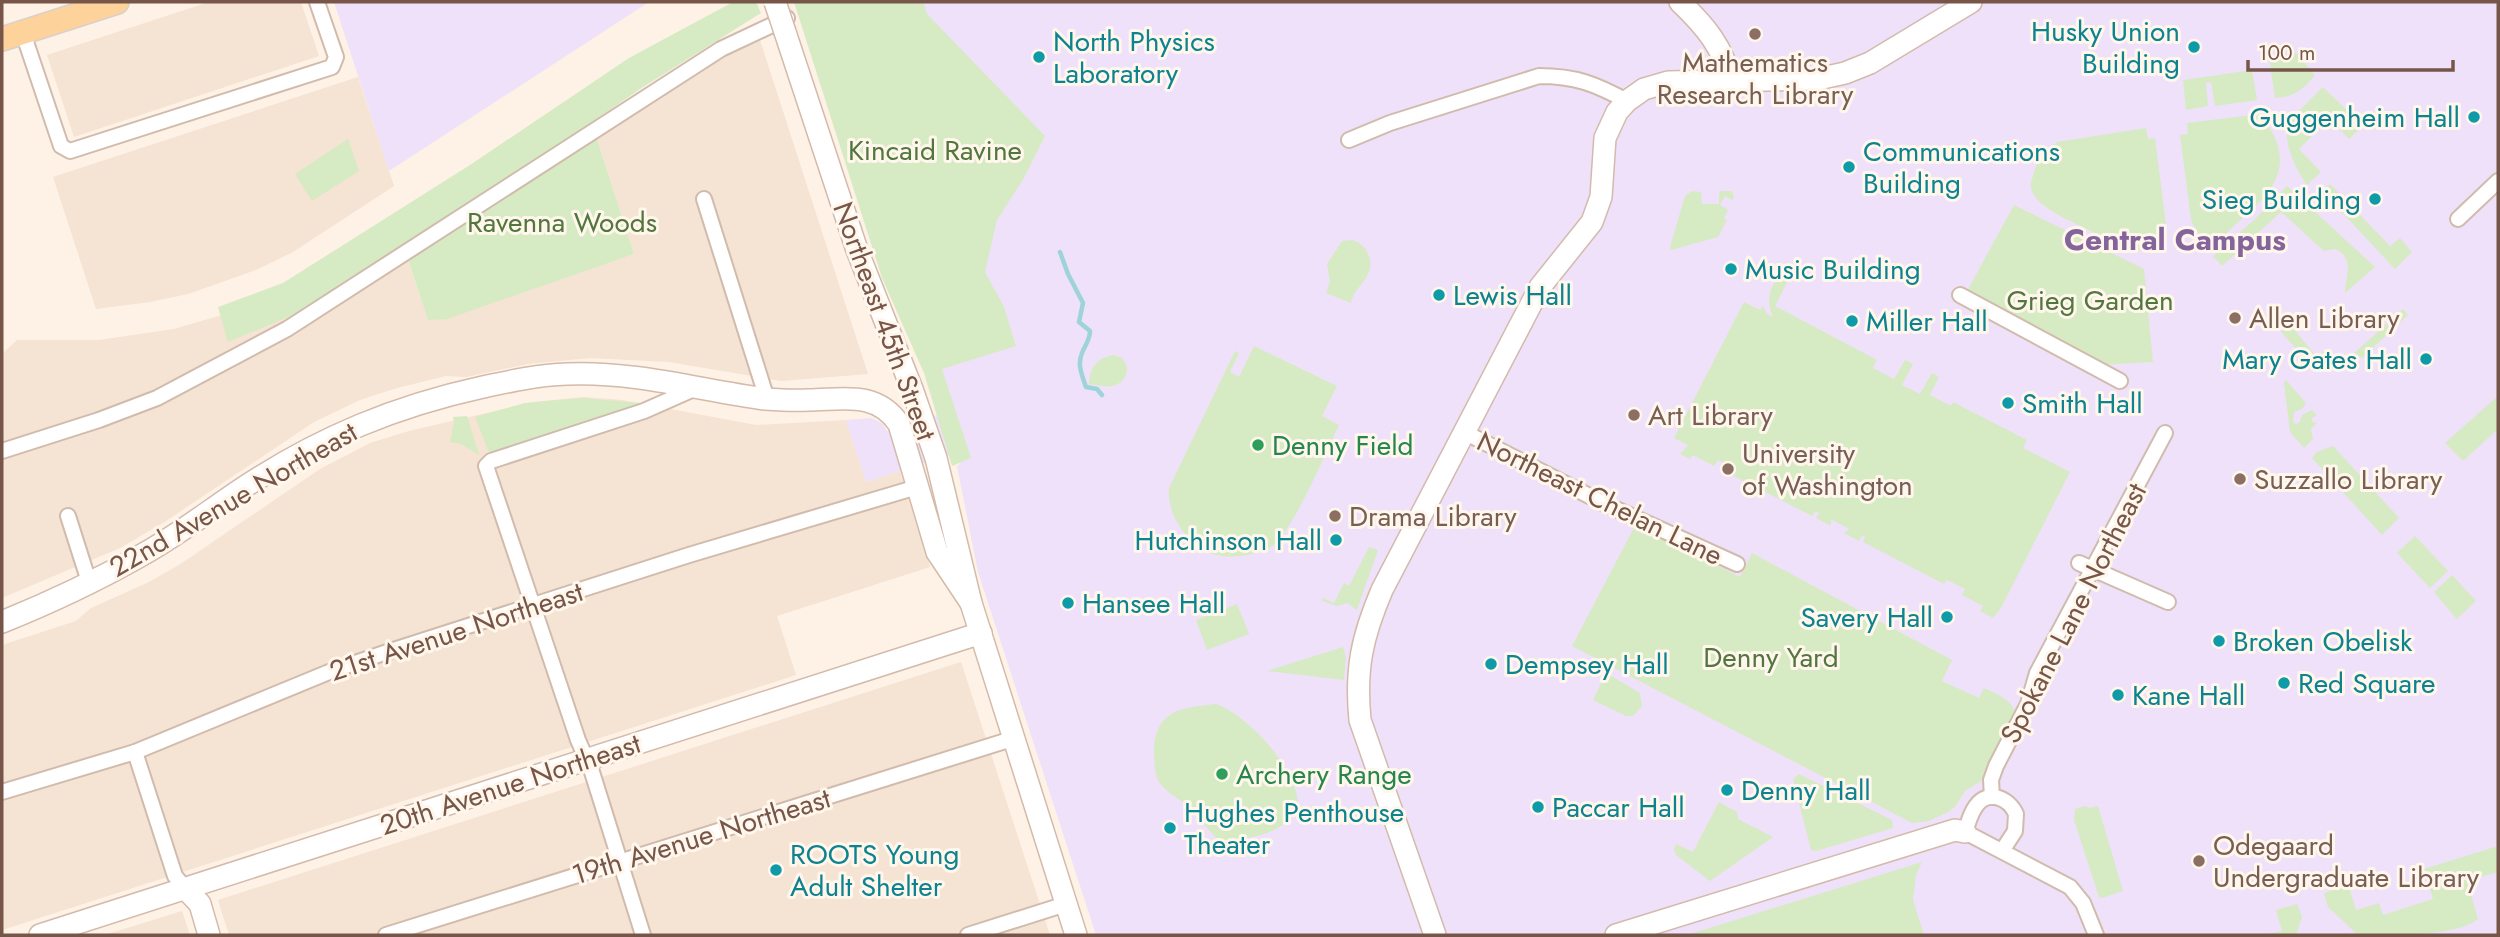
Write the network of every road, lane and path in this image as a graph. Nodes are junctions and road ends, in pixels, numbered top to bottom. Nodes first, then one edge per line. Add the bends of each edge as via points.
1 (117, 2) edge
2 (317, 2) edge
3 (1680, 2) edge
4 (1971, 2) edge
5 (781, 10) edge
6 (12, 36) edge
7 (1729, 81) junction
8 (1627, 101) junction
9 (1349, 140) dead end
10 (2498, 181) edge
11 (704, 199) dead end
12 (2458, 219) dead end
13 (1960, 295) dead end
14 (2120, 381) dead end
15 (697, 388) junction
16 (767, 399) junction
17 (883, 407) joint
18 (1464, 432) junction
19 (2165, 433) dead end
20 (2, 451) edge
21 (917, 487) junction
22 (68, 516) dead end
23 (1737, 564) dead end
24 (2086, 567) junction
25 (89, 582) junction
26 (2168, 602) dead end
27 (971, 603) junction
28 (533, 606) junction
29 (2, 622) edge
30 (981, 633) junction
31 (1015, 738) junction
32 (135, 752) junction
33 (587, 758) junction
34 (2, 792) edge
35 (1992, 797) junction
36 (1965, 832) junction
37 (2002, 851) junction
38 (620, 861) junction
39 (186, 889) junction
40 (1066, 904) junction
41 (40, 935) edge
42 (209, 935) edge
43 (386, 935) edge
44 (643, 935) edge
45 (968, 935) edge
46 (1076, 935) edge
47 (1435, 935) edge
48 (1616, 935) edge
49 (2095, 935) edge

1 - 6 main road
2 - 6 street via 336,61 329,69 66,151
3 - 7 street via 1720,48
4 - 7 street via 1845,74
5 - 20 street via 352,288 226,363 99,421
5 - 27 street, Northeast 45th Street, bridge via 857,250 936,458
7 - 8 street via 1668,82 1641,90
8 - 9 street via 1587,81 1539,76
8 - 18 street via 1605,138 1599,208 1540,287
10 - 12 street
11 - 16 street
13 - 14 street
15 - 16 street, 22nd Avenue Northeast
15 - 25 street, 22nd Avenue Northeast via 603,373 565,374 519,379 414,404 317,444 142,555
15 - 28 street via 486,466
16 - 17 street, 22nd Avenue Northeast via 867,399
17 - 21 street, Northeast 45th Street via 902,432
18 - 23 street, Northeast Chelan Lane
18 - 47 street via 1382,590 1364,638 1357,684 1364,731
19 - 24 street, Spokane Lane Northeast
21 - 27 street, Northeast 45th Street via 937,552
21 - 28 street, 21st Avenue Northeast
22 - 25 street
24 - 26 street
24 - 35 street, Spokane Lane Northeast via 2037,673 2028,704 1996,766
25 - 29 street, 22nd Avenue Northeast
27 - 30 street, Northeast 45th Street
28 - 32 street, 21st Avenue Northeast via 329,672
28 - 33 street
30 - 31 street, Northeast 45th Street
30 - 33 street, 20th Avenue Northeast
31 - 38 street, 19th Avenue Northeast
31 - 40 street, Northeast 45th Street
32 - 34 street, 21st Avenue Northeast
32 - 39 street via 176,876
33 - 38 street
33 - 39 street, 20th Avenue Northeast
35 - 36 street via 1975,807
35 - 37 street via 2004,800 2016,814 2015,831
36 - 37 street
36 - 48 street via 1942,834
37 - 49 street via 2075,891
38 - 43 street, 19th Avenue Northeast
38 - 44 street
39 - 41 street, 20th Avenue Northeast
39 - 42 street via 200,904
40 - 45 street
40 - 46 street, Northeast 45th Street

